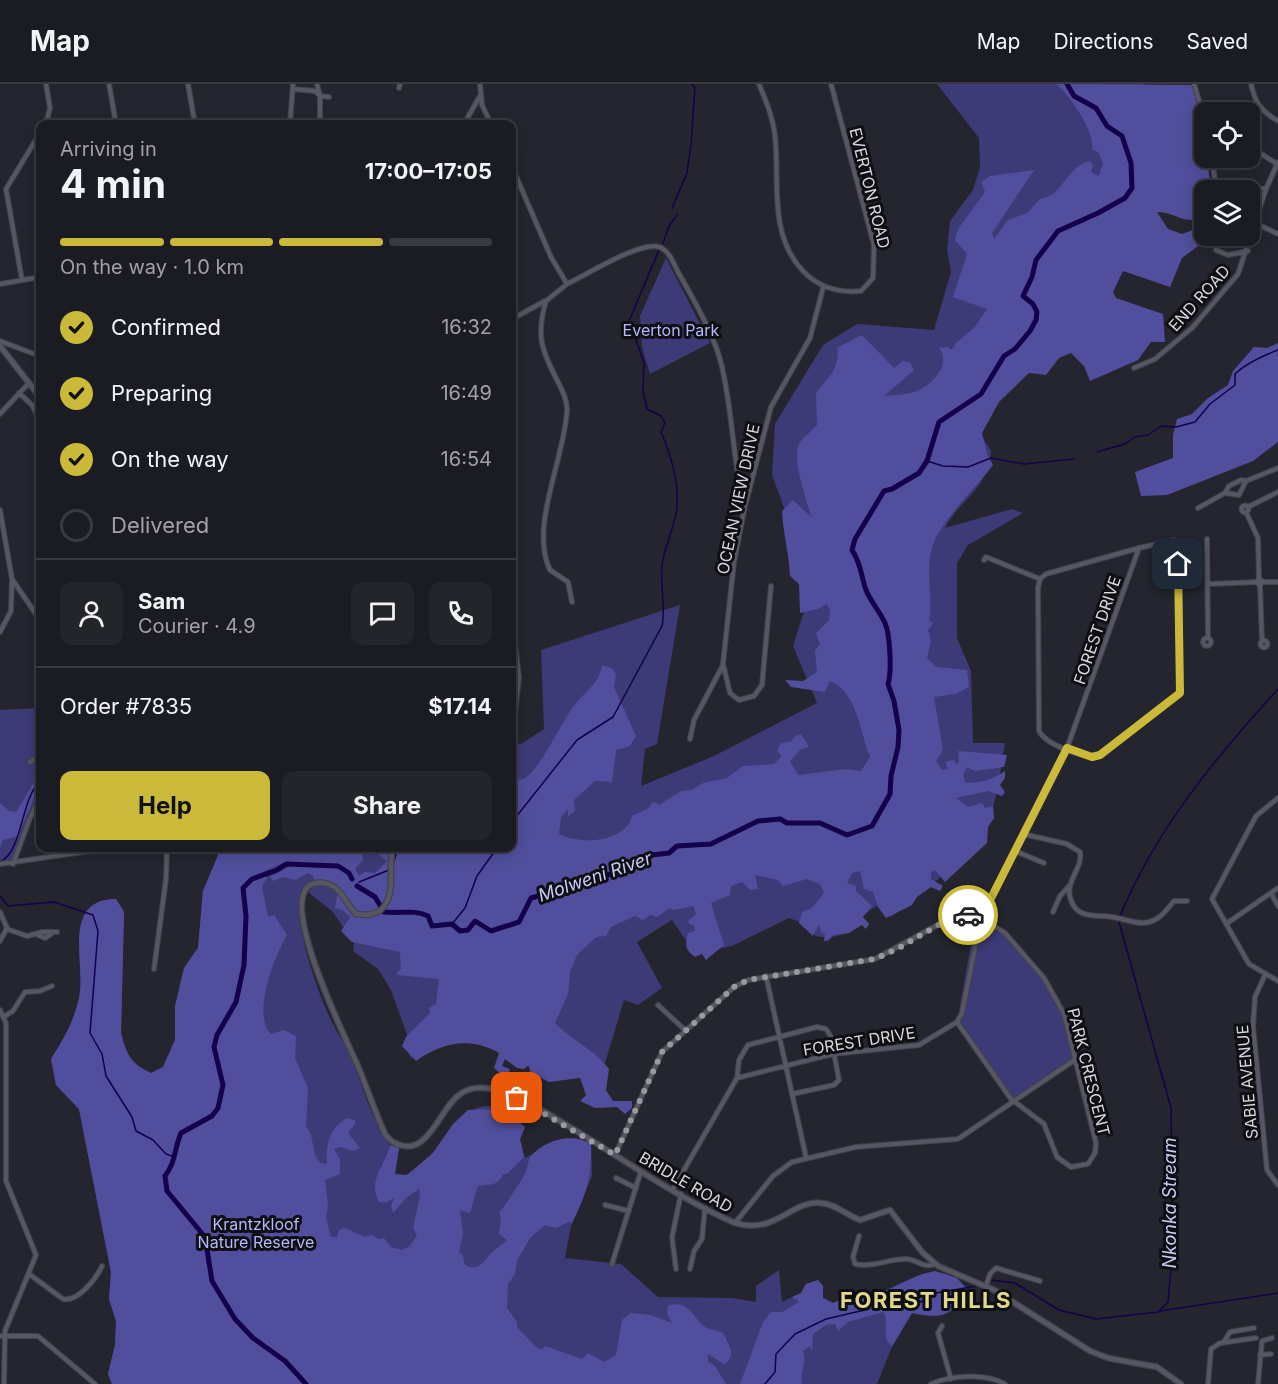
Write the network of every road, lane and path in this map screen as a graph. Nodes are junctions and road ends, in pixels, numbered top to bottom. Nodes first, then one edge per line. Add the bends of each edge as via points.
1 (46, 84) edge
2 (109, 84) edge
3 (188, 84) edge
4 (317, 84) edge
5 (480, 84) edge
6 (759, 84) edge
7 (831, 84) edge
8 (1194, 84) edge
9 (1251, 84) edge
10 (293, 87) edge
11 (320, 96) junction
12 (481, 96) junction
13 (329, 97) dead end
14 (1199, 102) edge
15 (320, 118) dead end
16 (47, 120) edge
17 (115, 120) edge
18 (194, 120) edge
19 (290, 120) edge
20 (466, 120) edge
21 (490, 120) edge
22 (1278, 121) edge
23 (36, 140) edge
24 (1260, 153) dead end
25 (1277, 163) edge
26 (1213, 168) edge
27 (516, 176) edge
28 (1266, 189) junction
29 (1260, 210) edge
30 (1260, 226) edge
31 (1278, 234) edge
32 (1249, 246) edge
33 (1216, 250) dead end
34 (1248, 251) junction
35 (36, 278) edge
36 (22, 280) junction
37 (0, 284) edge
38 (567, 284) junction
39 (823, 288) junction
40 (546, 301) junction
41 (516, 317) edge
42 (0, 341) edge
43 (0, 346) edge
44 (36, 354) edge
45 (1134, 368) dead end
46 (28, 384) junction
47 (19, 393) junction
48 (36, 393) edge
49 (36, 413) edge
50 (0, 414) edge
51 (1278, 468) edge
52 (1246, 481) junction
53 (1278, 492) edge
54 (1225, 493) junction
55 (1239, 495) junction
56 (745, 506) junction
57 (1198, 508) dead end
58 (1246, 508) junction
59 (0, 510) edge
60 (1207, 539) dead end
61 (1139, 548) junction
62 (984, 560) dead end
63 (12, 579) junction
64 (1040, 579) junction
65 (1260, 582) junction
66 (1278, 582) edge
67 (1208, 584) junction
68 (771, 586) dead end
69 (572, 602) dead end
70 (36, 614) edge
71 (0, 632) edge
72 (1208, 638) dead end
73 (1262, 641) dead end
74 (516, 653) edge
75 (723, 664) junction
76 (516, 703) edge
77 (690, 739) dead end
78 (1067, 748) junction
79 (36, 758) edge
80 (30, 762) dead end
81 (1278, 798) edge
82 (36, 807) edge
83 (1023, 834) junction
84 (1015, 851) junction
85 (86, 852) edge
86 (167, 852) edge
87 (392, 852) edge
88 (1044, 863) dead end
89 (0, 864) edge
90 (13, 864) junction
91 (1070, 886) junction
92 (1278, 888) edge
93 (1271, 893) junction
94 (1186, 901) dead end
95 (1278, 906) edge
96 (0, 912) edge
97 (1053, 912) dead end
98 (981, 918) junction
99 (1226, 924) junction
100 (7, 929) junction
101 (57, 932) dead end
102 (0, 941) edge
103 (154, 969) dead end
104 (1265, 975) junction
105 (766, 976) junction
106 (1278, 981) edge
107 (52, 986) dead end
108 (658, 1005) dead end
109 (0, 1010) edge
110 (4, 1016) junction
111 (957, 1022) junction
112 (685, 1030) junction
113 (779, 1036) junction
114 (833, 1054) junction
115 (1076, 1059) junction
116 (785, 1065) junction
117 (737, 1078) junction
118 (792, 1094) junction
119 (1013, 1102) junction
120 (0, 1120) edge
121 (6, 1123) junction
122 (615, 1155) junction
123 (806, 1158) junction
124 (642, 1170) junction
125 (616, 1178) dead end
126 (1278, 1185) edge
127 (636, 1188) junction
128 (673, 1189) junction
129 (681, 1194) junction
130 (605, 1205) dead end
131 (705, 1208) junction
132 (629, 1211) junction
133 (735, 1223) junction
134 (859, 1236) dead end
135 (612, 1264) dead end
136 (934, 1264) junction
137 (102, 1266) dead end
138 (675, 1269) dead end
139 (690, 1269) dead end
140 (29, 1274) junction
141 (1040, 1281) dead end
142 (986, 1286) junction
143 (942, 1326) dead end
144 (1254, 1328) dead end
145 (1243, 1330) junction
146 (2, 1336) edge
147 (1256, 1338) dead end
148 (1272, 1338) dead end
149 (1244, 1340) junction
150 (1223, 1343) junction
151 (1271, 1354) dead end
152 (1260, 1355) junction
153 (951, 1380) junction
154 (4, 1384) edge
155 (95, 1384) edge
156 (931, 1384) edge
157 (1005, 1384) edge
158 (1181, 1384) edge
159 (1208, 1384) edge
160 (1258, 1384) edge

1 - 16 street via 50,108
2 - 17 street
3 - 18 street
4 - 11 street
5 - 12 street
6 - 39 street via 774,126 783,238 798,266
7 - 39 street, EVERTON ROAD via 874,245 875,266 871,283 861,291
8 - 14 street
9 - 22 street via 1261,110
10 - 11 street via 315,91
10 - 19 street
11 - 13 street
11 - 15 street
12 - 20 street
12 - 21 street
23 - 36 street via 6,189
24 - 25 street
25 - 28 street, END ROAD
26 - 28 street via 1218,182
27 - 38 street
28 - 29 street, END ROAD
30 - 31 street
32 - 34 street, END ROAD
33 - 34 street via 1228,255
34 - 45 street, END ROAD via 1238,274 1192,328 1155,359
35 - 36 street
36 - 37 street
38 - 40 street
38 - 56 street via 644,247 665,251 719,355
39 - 56 street, OCEAN VIEW DRIVE via 810,338 771,407
40 - 41 street
40 - 69 street via 539,340 567,407 544,525 544,545 550,570 568,582
42 - 44 street
43 - 46 main road
46 - 47 street
46 - 48 main road
47 - 49 street
47 - 50 street
51 - 52 street
52 - 54 street via 1230,484
52 - 55 street
53 - 58 street
54 - 55 street
54 - 57 street
55 - 58 street
56 - 75 street, OCEAN VIEW DRIVE via 734,562
58 - 65 street via 1258,538
59 - 63 street
60 - 67 street
61 - 64 street
61 - 78 street, FOREST DRIVE
61 - 78 street via 1176,540 1180,693 1100,755 1092,757
62 - 64 street via 986,556
63 - 70 street
63 - 71 street via 11,611
64 - 78 street via 1038,727 1046,740
65 - 66 street
65 - 67 street
65 - 73 street
67 - 72 street
68 - 75 street, OCEAN VIEW DRIVE via 768,647 759,691 743,700 732,697
74 - 76 street
75 - 77 street via 694,720
78 - 83 street, FOREST DRIVE
79 - 80 street
81 - 99 street via 1256,816 1215,891 1213,904
82 - 90 street
83 - 84 street, FOREST DRIVE
83 - 91 street via 1077,849 1080,861
84 - 88 street
84 - 98 street, FOREST DRIVE
85 - 90 street
86 - 103 street
87 - 122 main road, BRIDLE ROAD via 390,896 382,910 356,914 338,890 324,883 310,886 303,896 304,922 326,997 391,1141 405,1146 419,1143 450,1102 466,1092 484,1088 517,1098
89 - 90 street
91 - 94 street via 1071,900 1082,914 1130,922 1150,922 1162,916 1174,901
91 - 97 street
92 - 93 street
93 - 95 street
93 - 99 street
96 - 100 street
98 - 105 street via 954,916 875,959
98 - 111 street, FOREST DRIVE
98 - 115 street, PARK CRESCENT via 1005,933 1044,978 1064,1014
99 - 104 street via 1249,964
100 - 101 street via 22,936 45,938
100 - 102 street
104 - 106 street
104 - 126 street, SABIE AVENUE via 1255,997 1252,1026 1267,1170
105 - 112 street via 734,987
105 - 113 street
107 - 110 street via 40,992 25,992 13,1011
108 - 112 street
109 - 110 street
110 - 121 street
111 - 114 street, FOREST DRIVE via 919,1045
111 - 119 street, PARK CRESCENT
112 - 122 street via 659,1057
113 - 114 street via 822,1028 831,1037
113 - 116 street
113 - 117 street via 748,1045 739,1060
114 - 116 street, FOREST DRIVE
114 - 118 street via 837,1083
115 - 119 street
115 - 119 street, PARK CRESCENT via 1096,1143 1088,1164 1071,1167 1062,1162 1044,1124
116 - 117 street, FOREST DRIVE
116 - 118 street
117 - 128 street
118 - 123 street
119 - 123 street via 958,1139 856,1147
120 - 121 street
121 - 140 street via 6,1182 36,1253
122 - 124 main road, BRIDLE ROAD
123 - 133 street via 777,1171
124 - 127 street
124 - 128 main road, BRIDLE ROAD
125 - 127 street
127 - 132 street
128 - 129 main road, BRIDLE ROAD
129 - 131 main road, BRIDLE ROAD
129 - 138 street via 672,1237
130 - 132 street
131 - 133 main road, BRIDLE ROAD
131 - 139 street via 702,1239
132 - 135 street
133 - 136 main road, BRIDLE ROAD via 764,1225 817,1203 864,1220 889,1209
134 - 136 street via 855,1264 877,1265 906,1259 927,1266
136 - 142 main road, BRIDLE ROAD
137 - 140 street via 93,1282 69,1300
140 - 146 street
141 - 142 street via 996,1268
142 - 158 main road, BRIDLE ROAD via 1090,1351 1160,1368
143 - 153 street via 938,1333
144 - 145 street
145 - 149 street
145 - 150 street via 1226,1334
146 - 154 street
146 - 155 street via 38,1336
147 - 149 street
148 - 152 street via 1262,1341
149 - 150 street
150 - 159 street via 1209,1355
151 - 152 street
152 - 160 street
153 - 156 street
153 - 157 street via 987,1377

